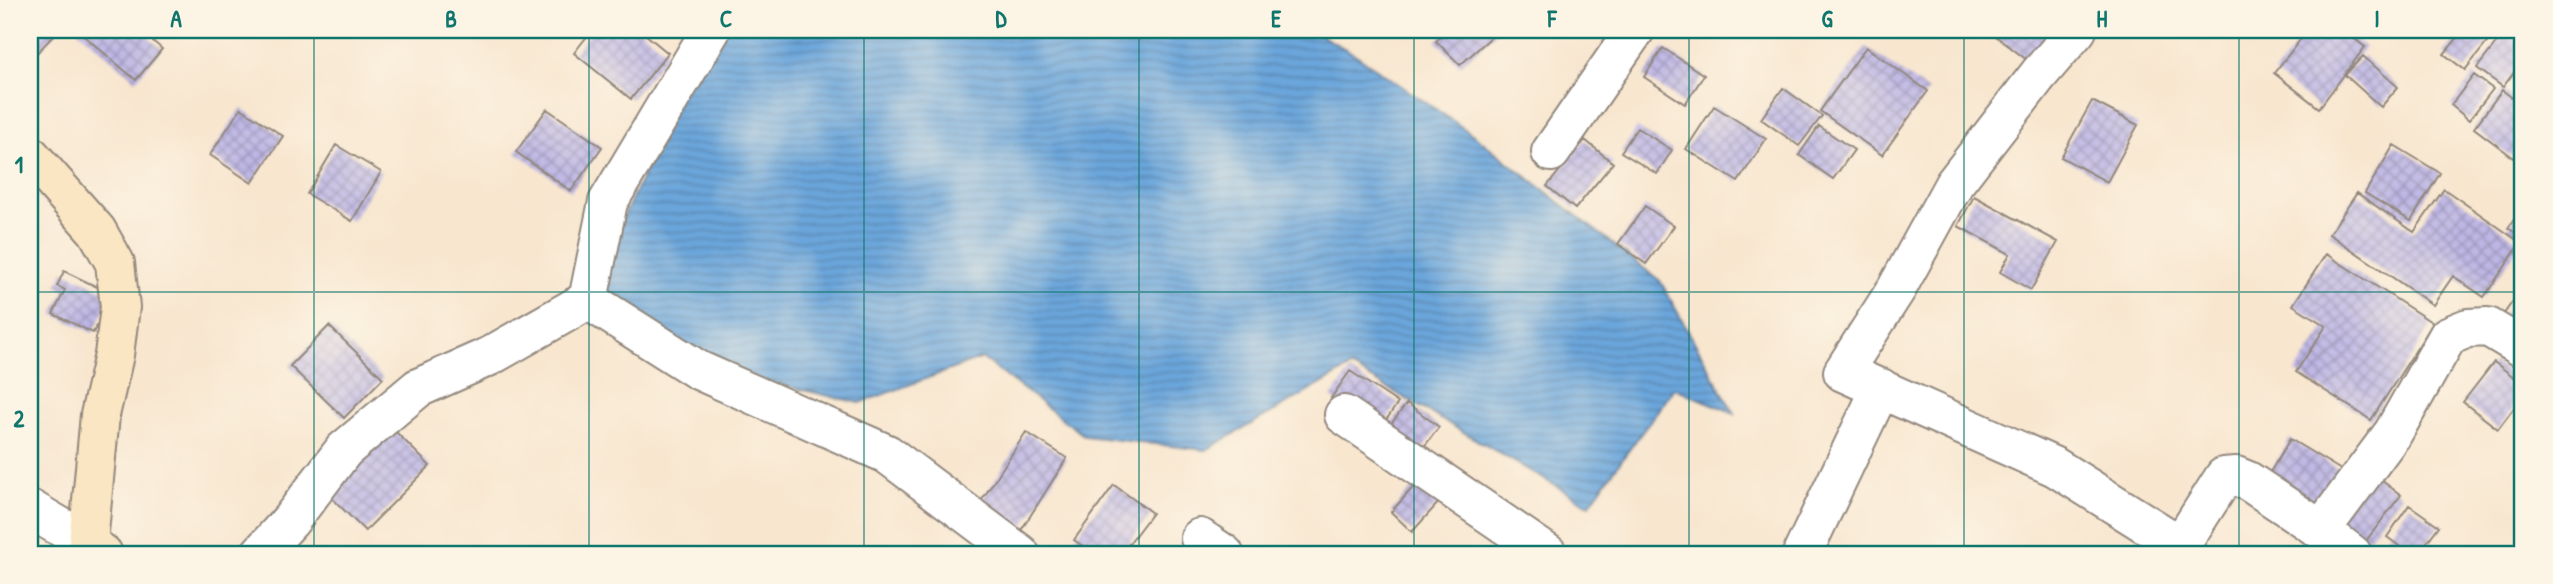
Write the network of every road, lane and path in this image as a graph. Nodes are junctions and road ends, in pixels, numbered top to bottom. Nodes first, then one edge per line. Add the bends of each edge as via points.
1 (711, 30) edge
2 (1635, 30) edge
3 (2077, 30) edge
4 (1550, 152) dead end
5 (30, 155) edge
6 (587, 300) junction
7 (2523, 348) edge
8 (1881, 388) junction
9 (1343, 415) dead end
10 (30, 509) edge
11 (2321, 530) junction
12 (2178, 550) edge
13 (91, 551) edge
14 (260, 554) edge
15 (1020, 554) edge
16 (1548, 554) edge
17 (1802, 554) edge
18 (2352, 554) edge

1 - 6 street via 608,202
2 - 4 street
3 - 8 street via 1954,184 1897,288 1843,372
5 - 13 street via 97,231 115,264 120,307 100,415
6 - 14 street via 489,356 418,388 344,450
6 - 15 street via 698,370 887,454
7 - 11 street via 2488,327 2448,336 2393,433
8 - 12 street via 2055,467
8 - 17 street
9 - 16 street
10 - 13 street
11 - 12 street via 2248,481 2224,477
11 - 18 street

